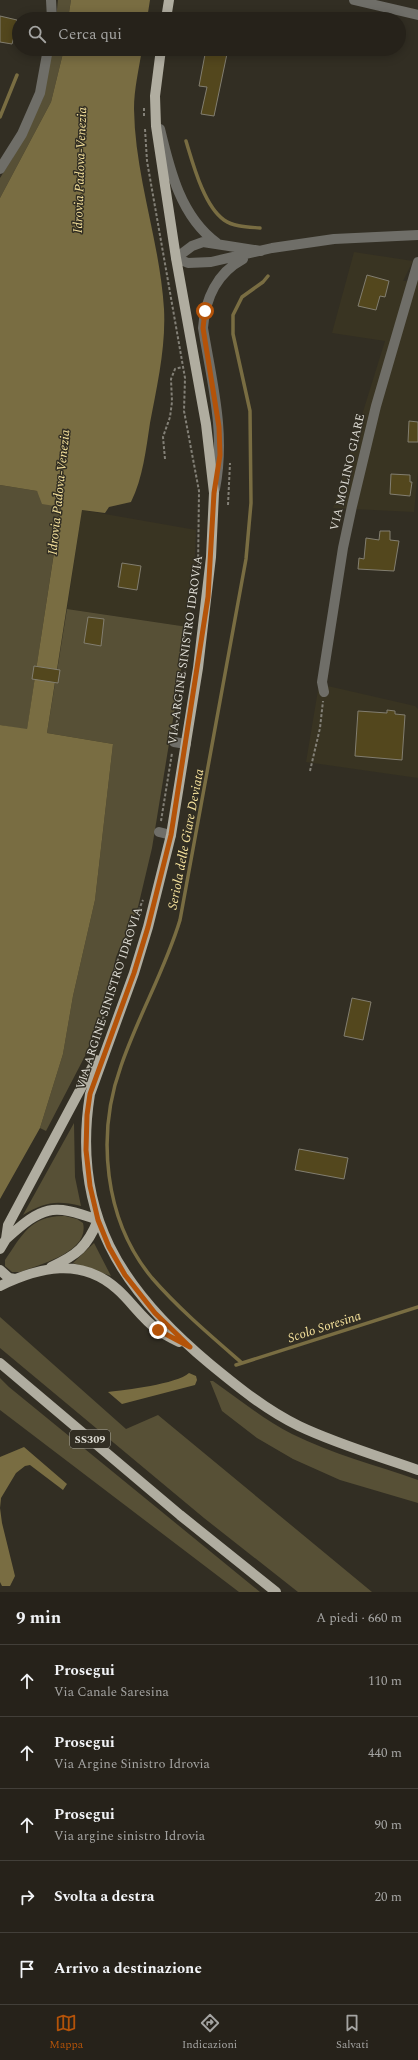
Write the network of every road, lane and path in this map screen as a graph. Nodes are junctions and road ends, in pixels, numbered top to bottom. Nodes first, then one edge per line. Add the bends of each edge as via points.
1 (51, 0) edge
2 (169, 0) edge
3 (354, 0) edge
4 (52, 12) edge
5 (167, 12) edge
6 (405, 12) edge
7 (47, 56) edge
8 (161, 56) edge
9 (155, 96) junction
10 (0, 170) edge
11 (418, 235) edge
12 (219, 244) junction
13 (261, 251) junction
14 (176, 258) junction
15 (418, 262) edge
16 (183, 367) dead end
17 (165, 459) dead end
18 (230, 462) dead end
19 (214, 493) junction
20 (199, 505) dead end
21 (228, 505) dead end
22 (198, 576) dead end
23 (188, 653) dead end
24 (324, 692) joint
25 (174, 742) junction
26 (186, 744) junction
27 (310, 771) dead end
28 (159, 832) joint
29 (171, 835) junction
30 (145, 894) dead end
31 (116, 1023) junction
32 (88, 1055) dead end
33 (98, 1220) junction
34 (2, 1248) edge
35 (47, 1268) junction
36 (0, 1270) edge
37 (15, 1279) junction
38 (0, 1286) edge
39 (190, 1347) junction
40 (0, 1362) edge
41 (418, 1470) edge
42 (276, 1592) edge

1 - 4 street
2 - 5 main road
3 - 6 street
7 - 10 street via 40,93 22,134
8 - 9 main road, VIA ARGINE SINISTRO IDROVIA
9 - 12 street via 166,155 184,204 194,222
9 - 14 main road, VIA ARGINE SINISTRO IDROVIA via 158,147
11 - 13 street via 334,239
12 - 13 street
12 - 14 street via 203,242
13 - 14 street via 211,262 188,263
13 - 19 street via 241,260 221,277 209,297 205,311 203,328 219,427 220,455
14 - 19 main road, VIA ARGINE SINISTRO IDROVIA via 206,424
15 - 24 street, VIA MOLINO GIARE via 376,406 344,541 322,682
16 - 17 path via 175,369 171,379 172,402 163,437
18 - 21 path
19 - 26 main road, VIA ARGINE SINISTRO IDROVIA via 208,597
20 - 22 path
23 - 25 path
24 - 27 path via 320,728
25 - 26 street
25 - 28 path
26 - 29 main road, VIA ARGINE SINISTRO IDROVIA
28 - 29 street
29 - 31 main road, VIA ARGINE SINISTRO IDROVIA via 148,927
30 - 32 path via 117,962 107,1008
31 - 33 main road, VIA ARGINE SINISTRO IDROVIA via 94,1082 87,1115 88,1168
31 - 34 main road via 8,1225
33 - 34 main road via 72,1211 49,1210 29,1218
33 - 35 main road via 83,1248 70,1258
33 - 39 main road via 109,1247 125,1275 155,1313
35 - 37 main road
35 - 39 main road via 72,1268 103,1278 158,1330
36 - 37 main road via 9,1278
37 - 38 main road
39 - 41 main road via 246,1394 298,1426
40 - 42 main road, SS309 via 180,1515

